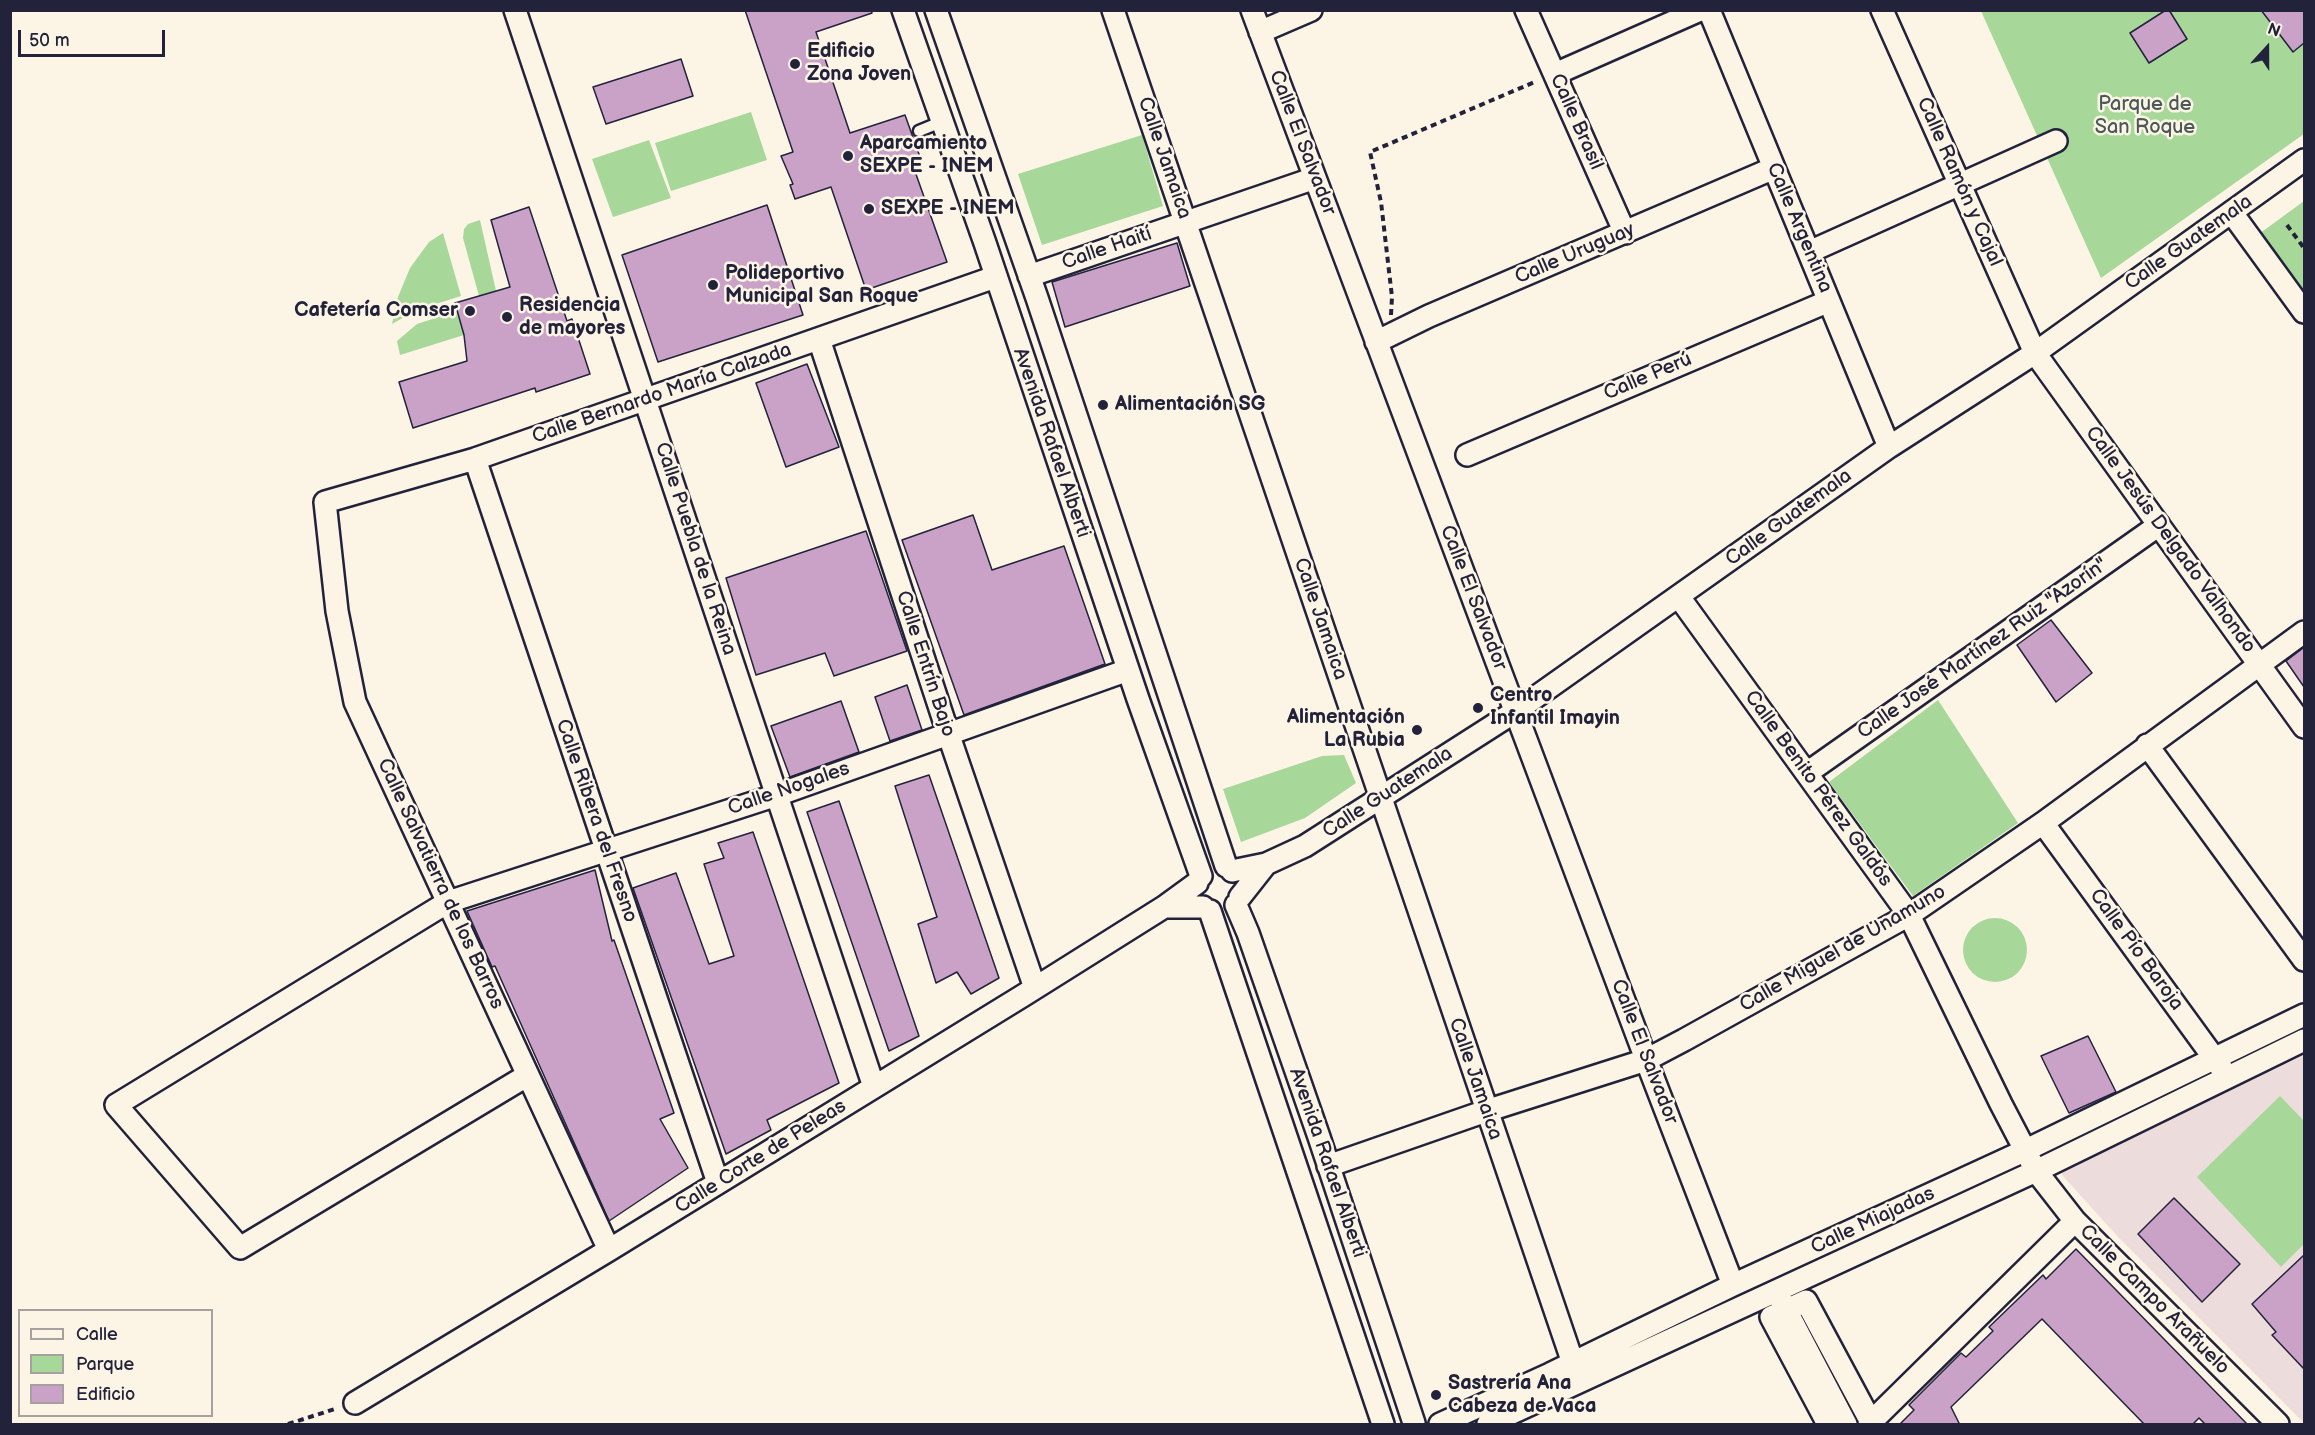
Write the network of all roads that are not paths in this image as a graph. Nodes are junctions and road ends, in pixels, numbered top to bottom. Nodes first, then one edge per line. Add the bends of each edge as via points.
1 (515, 10) edge
2 (903, 10) edge
3 (936, 10) edge
4 (1113, 10) edge
5 (1252, 10) edge
6 (1311, 10) edge
7 (1526, 10) edge
8 (1701, 10) edge
9 (1709, 10) edge
10 (1882, 10) edge
11 (1260, 32) junction
12 (1555, 74) junction
13 (941, 122) junction
14 (919, 131) dead end
15 (2056, 141) dead end
16 (1774, 168) junction
17 (2302, 168) edge
18 (1315, 178) junction
19 (1960, 184) junction
20 (2232, 213) junction
21 (1186, 222) junction
22 (1625, 233) junction
23 (1809, 252) junction
24 (1029, 276) junction
25 (996, 277) junction
26 (1829, 301) junction
27 (2304, 312) edge
28 (1382, 338) junction
29 (819, 339) junction
30 (2035, 353) junction
31 (645, 399) junction
32 (1889, 447) junction
33 (1467, 455) dead end
34 (475, 459) junction
35 (325, 502) joint
36 (2159, 525) junction
37 (1679, 597) junction
38 (2304, 632) edge
39 (2259, 663) junction
40 (1128, 670) junction
41 (1516, 711) junction
42 (2304, 727) edge
43 (948, 733) junction
44 (2147, 745) junction
45 (1807, 773) junction
46 (777, 795) junction
47 (1380, 798) junction
48 (2043, 823) junction
49 (606, 850) junction
50 (1266, 864) junction
51 (1229, 869) junction
52 (1199, 879) junction
53 (1238, 901) junction
54 (448, 902) junction
55 (1164, 907) junction
56 (1207, 909) junction
57 (1909, 915) junction
58 (2304, 960) edge
59 (1035, 988) junction
60 (2304, 1015) edge
61 (2304, 1040) edge
62 (2214, 1057) junction
63 (1646, 1060) junction
64 (528, 1075) junction
65 (2228, 1077) junction
66 (874, 1087) junction
67 (1486, 1111) junction
68 (2024, 1151) junction
69 (1328, 1166) junction
70 (2036, 1172) junction
71 (718, 1183) junction
72 (2075, 1221) junction
73 (609, 1250) junction
74 (1733, 1285) junction
75 (1777, 1292) junction
76 (1573, 1363) junction
77 (355, 1403) road end
78 (1410, 1424) edge
79 (1383, 1425) edge
80 (1440, 1425) edge
81 (1488, 1425) edge
82 (1828, 1425) edge
83 (1846, 1425) edge
84 (1871, 1425) edge
85 (2278, 1425) edge

1 - 31 street, Calle Puebla de la Reina
2 - 13 street, Avenida Rafael Alberti
3 - 24 street, Avenida Rafael Alberti
4 - 21 street, Calle Jamaica
5 - 11 street, Calle El Salvador
6 - 11 street
7 - 12 street, Calle Brasil
8 - 12 street
9 - 16 street, Calle Argentina
10 - 19 street, Calle Ramón y Cajal
11 - 18 street, Calle El Salvador
12 - 22 street, Calle Brasil
13 - 14 lane
13 - 25 street, Avenida Rafael Alberti
15 - 19 street
16 - 22 street, Calle Uruguay
16 - 23 street, Calle Argentina
17 - 20 street, Calle Guatemala
18 - 21 street, Calle Haití
18 - 28 street, Calle El Salvador
19 - 23 street
19 - 30 street, Calle Ramón y Cajal
20 - 27 street
20 - 30 street, Calle Guatemala
21 - 24 street, Calle Haití
21 - 47 street, Calle Jamaica
22 - 28 street, Calle Uruguay
23 - 26 street, Calle Argentina
24 - 51 street, Avenida Rafael Alberti
25 - 29 street, Calle Bernardo María Calzada
25 - 40 street, Avenida Rafael Alberti
26 - 32 street, Calle Argentina
26 - 33 street, Calle Perú
28 - 41 street, Calle El Salvador
29 - 31 street, Calle Bernardo María Calzada
29 - 43 street, Calle Entrín Bajo
30 - 32 street, Calle Guatemala
30 - 36 street, Calle Jesús Delgado Valhondo
31 - 34 street, Calle Bernardo María Calzada
31 - 46 street, Calle Puebla de la Reina
32 - 37 street, Calle Guatemala
34 - 35 street, Calle Bernardo María Calzada
34 - 49 street, Calle Ribera del Fresno
35 - 54 street, Calle Salvatierra de los Barros via 338,611 356,702
36 - 39 street, Calle Jesús Delgado Valhondo
36 - 45 street, Calle José Martínez Ruiz "Azorín"
37 - 41 street, Calle Guatemala
37 - 45 street, Calle Benito Pérez Galdós
38 - 39 street, Calle Miguel de Unamuno
39 - 42 street, Calle Jesús Delgado Valhondo
39 - 44 street, Calle Miguel de Unamuno
40 - 43 street, Calle Nogales
40 - 52 street, Avenida Rafael Alberti
41 - 47 street, Calle Guatemala
41 - 63 street, Calle El Salvador
43 - 46 street, Calle Nogales
43 - 59 street, Calle Entrín Bajo
44 - 48 street, Calle Miguel de Unamuno
44 - 58 street
45 - 57 street, Calle Benito Pérez Galdós
46 - 49 street, Calle Nogales
46 - 66 street, Calle Puebla de la Reina
47 - 50 street, Calle Guatemala via 1305,846
47 - 67 street, Calle Jamaica
48 - 57 street, Calle Miguel de Unamuno
48 - 62 street, Calle Pío Baroja
49 - 54 street, Calle Nogales
49 - 71 street, Calle Ribera del Fresno
50 - 51 street, Calle Guatemala
50 - 53 street, Calle Guatemala
51 - 52 street via 1207,870
51 - 53 street via 1241,888
52 - 55 street, Calle Corte de Peleas
52 - 56 street via 1197,899
53 - 56 street via 1228,911
53 - 69 street, Avenida Rafael Alberti
54 - 64 street, Calle Salvatierra de los Barros
54 - 64 street, Calle Nogales via 116,1105 240,1248
55 - 56 street
55 - 59 street, Calle Corte de Peleas
56 - 79 street, Avenida Rafael Alberti
57 - 63 street, Calle Miguel de Unamuno
57 - 68 street, Calle Benito Pérez Galdós
59 - 66 street, Calle Corte de Peleas
60 - 62 street, Calle Miajadas
61 - 65 street, Calle Miajadas
62 - 65 street, Calle Pío Baroja
62 - 68 street, Calle Miajadas
63 - 67 street, Calle Miguel de Unamuno
63 - 74 street, Calle El Salvador
64 - 73 street, Calle Salvatierra de los Barros
65 - 70 street, Calle Miajadas
66 - 71 street, Calle Corte de Peleas
67 - 69 street, Calle Miguel de Unamuno
67 - 76 street, Calle Jamaica
68 - 70 street, Calle Campo Arañuelo
68 - 74 street, Calle Miajadas
69 - 78 street, Avenida Rafael Alberti
70 - 72 street, Calle Campo Arañuelo
70 - 75 street, Calle Miajadas
71 - 73 street, Calle Corte de Peleas
72 - 84 street
72 - 85 street, Calle Campo Arañuelo
73 - 77 street, Calle Corte de Peleas
74 - 76 street, Calle Miajadas
75 - 81 street, Calle Miajadas
75 - 83 street
76 - 80 street, Calle Miajadas
82 - 84 street via 1771,1317 1806,1301

